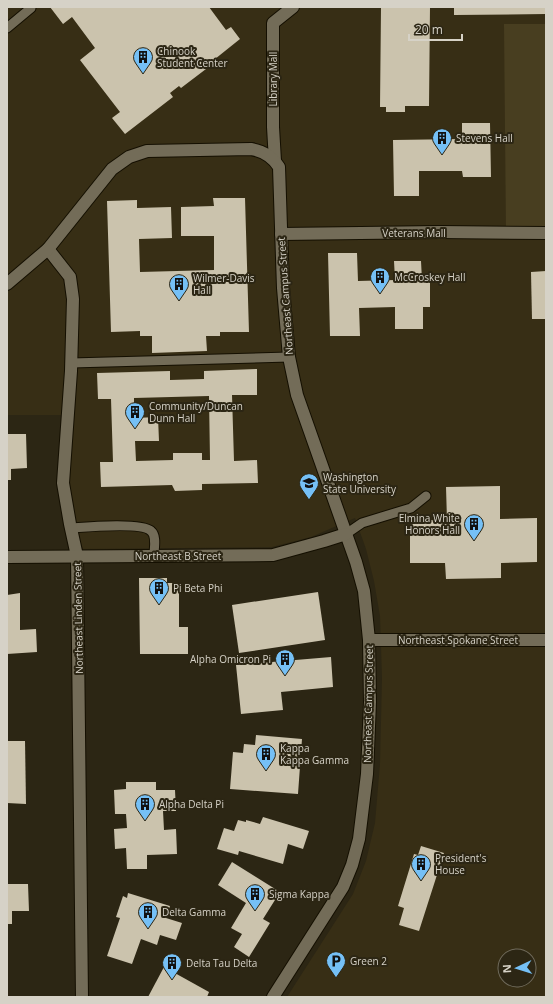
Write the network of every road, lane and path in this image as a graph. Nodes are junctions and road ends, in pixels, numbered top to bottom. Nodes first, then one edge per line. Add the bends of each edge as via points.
1 (293, 7) edge
2 (31, 8) edge
3 (7, 28) edge
4 (275, 161) junction
5 (546, 233) edge
6 (281, 234) junction
7 (48, 249) junction
8 (7, 284) edge
9 (289, 356) junction
10 (71, 362) junction
11 (426, 496) dead end
12 (71, 528) junction
13 (346, 534) junction
14 (154, 555) junction
15 (77, 556) junction
16 (7, 557) edge
17 (369, 640) junction
18 (546, 640) edge
19 (82, 997) edge
20 (272, 997) edge

1 - 4 street, Library Mall via 273,23
2 - 3 lane
4 - 6 street, Northeast Campus Street via 280,176
4 - 7 street via 263,151 251,149 147,151 129,157 112,169
5 - 6 street, Veterans Mall
6 - 9 street, Northeast Campus Street
7 - 8 street
7 - 10 street, Northeast Linden Street via 70,277 73,299
9 - 10 lane
9 - 13 street, Northeast Campus Street via 297,395
10 - 12 street, Northeast Linden Street via 63,483
11 - 13 lane via 411,508 362,523
12 - 14 lane via 146,528 154,535
12 - 15 street, Northeast Linden Street
13 - 14 street, Northeast B Street via 273,555
13 - 17 street, Northeast Campus Street via 364,591
14 - 15 street, Northeast B Street
15 - 16 street, Northeast B Street
15 - 19 street, Northeast Linden Street
17 - 18 street, Northeast Spokane Street
17 - 20 street, Northeast Campus Street via 367,774 356,852 343,887

